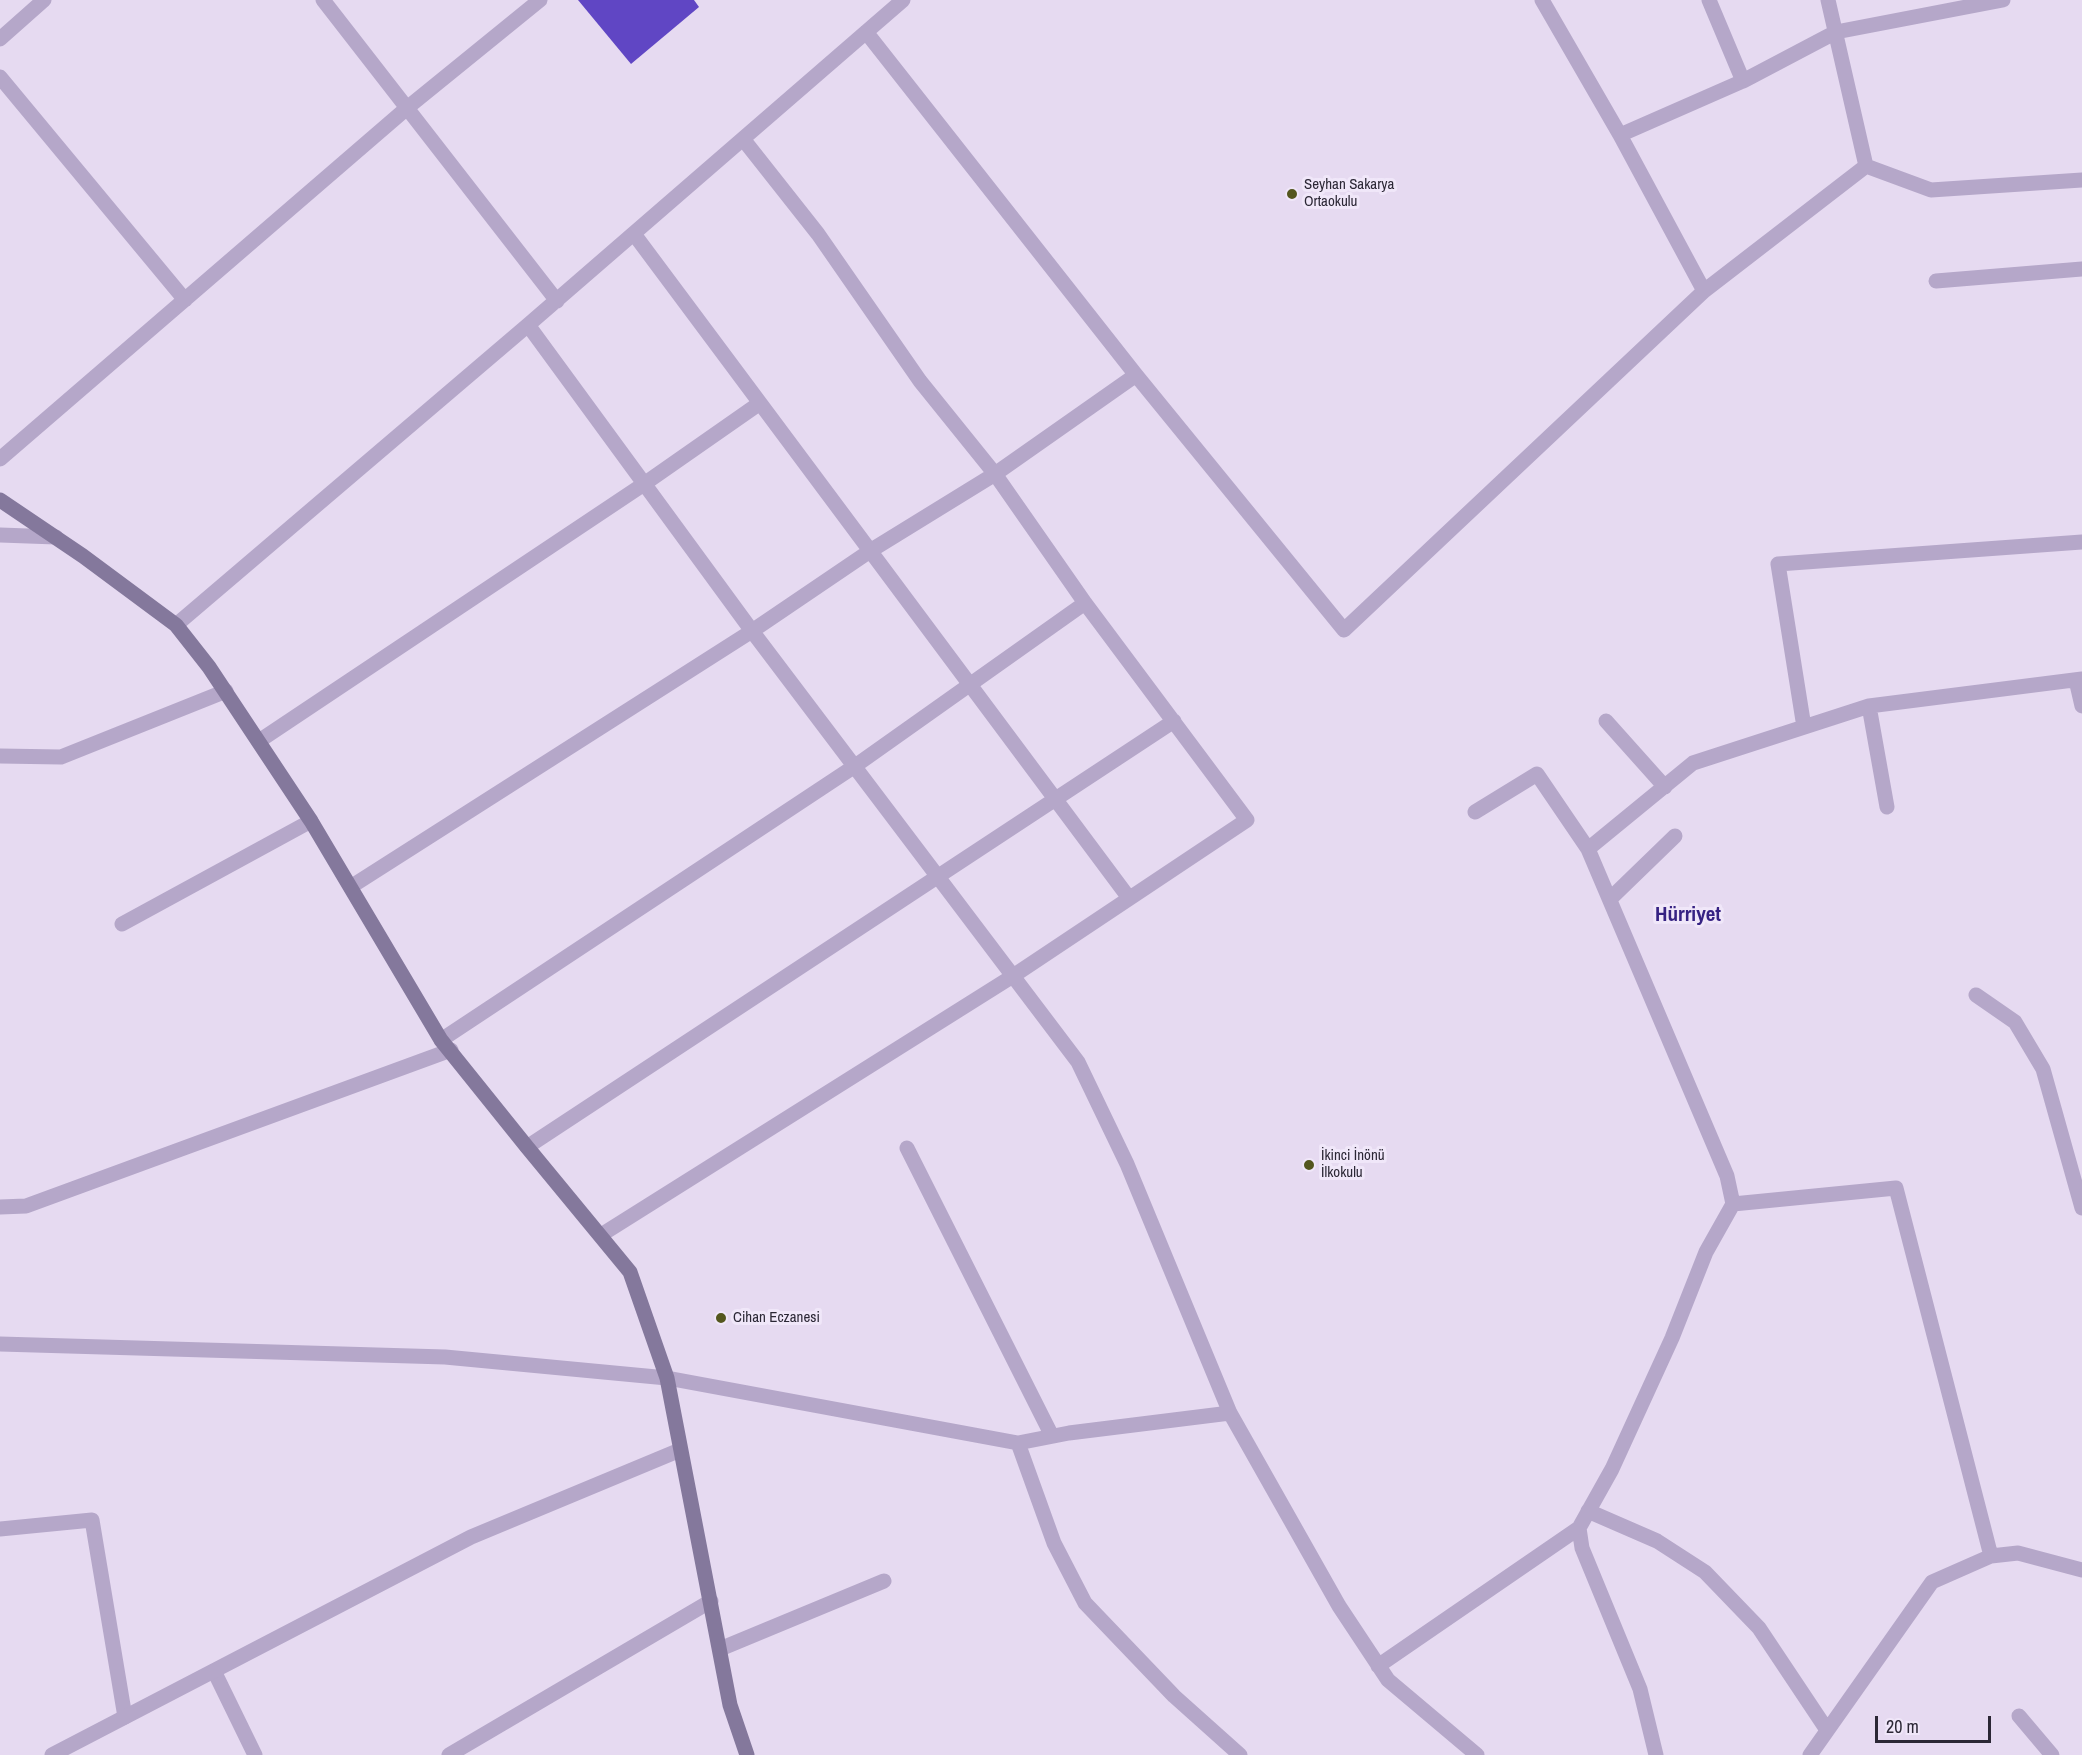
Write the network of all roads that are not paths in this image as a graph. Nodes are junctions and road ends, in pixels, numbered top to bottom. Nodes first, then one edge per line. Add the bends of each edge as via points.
1 (44, 0) edge
2 (323, 0) edge
3 (540, 0) edge
4 (903, 0) edge
5 (1542, 0) edge
6 (1709, 0) edge
7 (1828, 0) edge
8 (2003, 0) edge
9 (866, 32) junction
10 (1836, 32) junction
11 (0, 39) edge
12 (0, 77) edge
13 (1743, 81) junction
14 (407, 108) junction
15 (1620, 135) junction
16 (743, 140) junction
17 (1866, 166) junction
18 (2082, 180) edge
19 (634, 234) junction
20 (2082, 269) edge
21 (1936, 281) dead end
22 (1704, 291) junction
23 (185, 300) junction
24 (557, 301) junction
25 (528, 325) junction
26 (1136, 375) junction
27 (760, 403) junction
28 (0, 459) edge
29 (995, 474) junction
30 (645, 484) junction
31 (0, 500) edge
32 (0, 535) edge
33 (56, 537) junction
34 (2082, 542) edge
35 (870, 551) junction
36 (1085, 603) junction
37 (176, 625) junction
38 (752, 631) junction
39 (2079, 679) edge
40 (970, 684) junction
41 (226, 691) junction
42 (1869, 706) junction
43 (2082, 706) edge
44 (1606, 720) dead end
45 (1174, 722) junction
46 (1804, 727) junction
47 (260, 741) junction
48 (0, 756) edge
49 (855, 766) junction
50 (1665, 787) junction
51 (1056, 800) junction
52 (1887, 807) dead end
53 (1475, 812) dead end
54 (311, 820) junction
55 (1676, 836) dead end
56 (1588, 849) junction
57 (939, 877) junction
58 (352, 886) junction
59 (1129, 898) junction
60 (1610, 899) junction
61 (122, 924) dead end
62 (1013, 976) junction
63 (1976, 996) dead end
64 (446, 1045) junction
65 (527, 1147) junction
66 (907, 1148) dead end
67 (1733, 1204) junction
68 (0, 1207) edge
69 (2082, 1208) edge
70 (601, 1235) junction
71 (0, 1344) edge
72 (667, 1378) junction
73 (1230, 1413) junction
74 (1052, 1436) junction
75 (1018, 1443) junction
76 (680, 1450) junction
77 (1588, 1511) junction
78 (1579, 1528) junction
79 (0, 1529) edge
80 (1991, 1556) junction
81 (2082, 1570) edge
82 (884, 1581) dead end
83 (711, 1601) junction
84 (720, 1649) junction
85 (1378, 1666) junction
86 (214, 1671) junction
87 (2019, 1716) dead end
88 (125, 1717) junction
89 (1827, 1730) junction
90 (52, 1755) edge
91 (255, 1755) edge
92 (449, 1755) edge
93 (747, 1755) edge
94 (1240, 1755) edge
95 (1477, 1755) edge
96 (1656, 1755) edge
97 (1810, 1755) edge
98 (2052, 1755) edge

1 - 11 street
2 - 14 street
3 - 14 street
4 - 9 street
5 - 15 street
6 - 13 street
7 - 10 street
8 - 10 street
9 - 16 street
9 - 26 street
10 - 13 street
10 - 17 street
12 - 23 street
13 - 15 street
14 - 23 street
14 - 24 street
15 - 22 street
16 - 19 street
16 - 29 street via 818,234 920,381
17 - 18 street via 1930,190
17 - 22 street
19 - 24 street
19 - 27 street
20 - 21 street
22 - 26 street via 1344,630
23 - 28 street
24 - 25 street
25 - 30 street
25 - 37 street
26 - 29 street
27 - 30 street
27 - 35 street
29 - 35 street
29 - 36 street
30 - 38 street
30 - 47 street
31 - 33 main road
32 - 33 street
33 - 37 main road
34 - 46 street via 1778,564
35 - 38 street
35 - 40 street
36 - 40 street
36 - 45 street
37 - 41 main road
38 - 49 street
38 - 58 street
39 - 42 street
39 - 43 street
40 - 49 street
40 - 51 street
41 - 47 main road
41 - 48 street via 61,757
42 - 46 street
42 - 52 street
44 - 50 street
45 - 51 street
45 - 59 street via 1247,820
46 - 50 street via 1693,763
47 - 54 main road
49 - 57 street
49 - 64 street
50 - 56 street
51 - 57 street
51 - 59 street
53 - 56 street via 1537,774
54 - 58 main road
54 - 61 street
55 - 60 street
56 - 60 street
57 - 62 street
57 - 65 street
58 - 64 main road
59 - 62 street
60 - 67 street via 1727,1176
62 - 70 street
62 - 73 street via 1078,1062 1127,1164
63 - 69 street via 2015,1022 2043,1070
64 - 65 main road
64 - 68 street via 26,1206
65 - 70 main road
66 - 74 street
67 - 77 street via 1706,1252 1612,1470
67 - 80 street via 1896,1188
70 - 72 main road via 630,1272
71 - 72 street via 445,1357
72 - 75 street
72 - 76 main road
73 - 74 street
73 - 85 street via 1339,1606
74 - 75 street
75 - 94 street via 1054,1543 1085,1603 1174,1696
76 - 83 main road
76 - 86 street via 471,1537
77 - 78 street
77 - 89 street via 1656,1541 1705,1572 1759,1628
78 - 85 street
78 - 96 street via 1582,1548 1640,1689
79 - 88 street via 92,1520
80 - 81 street via 2018,1553
80 - 89 street via 1932,1582
82 - 84 street
83 - 84 main road
83 - 92 street
84 - 93 main road via 730,1705
85 - 95 street via 1388,1680
86 - 88 street
86 - 91 street
87 - 98 street
88 - 90 street
89 - 97 street

